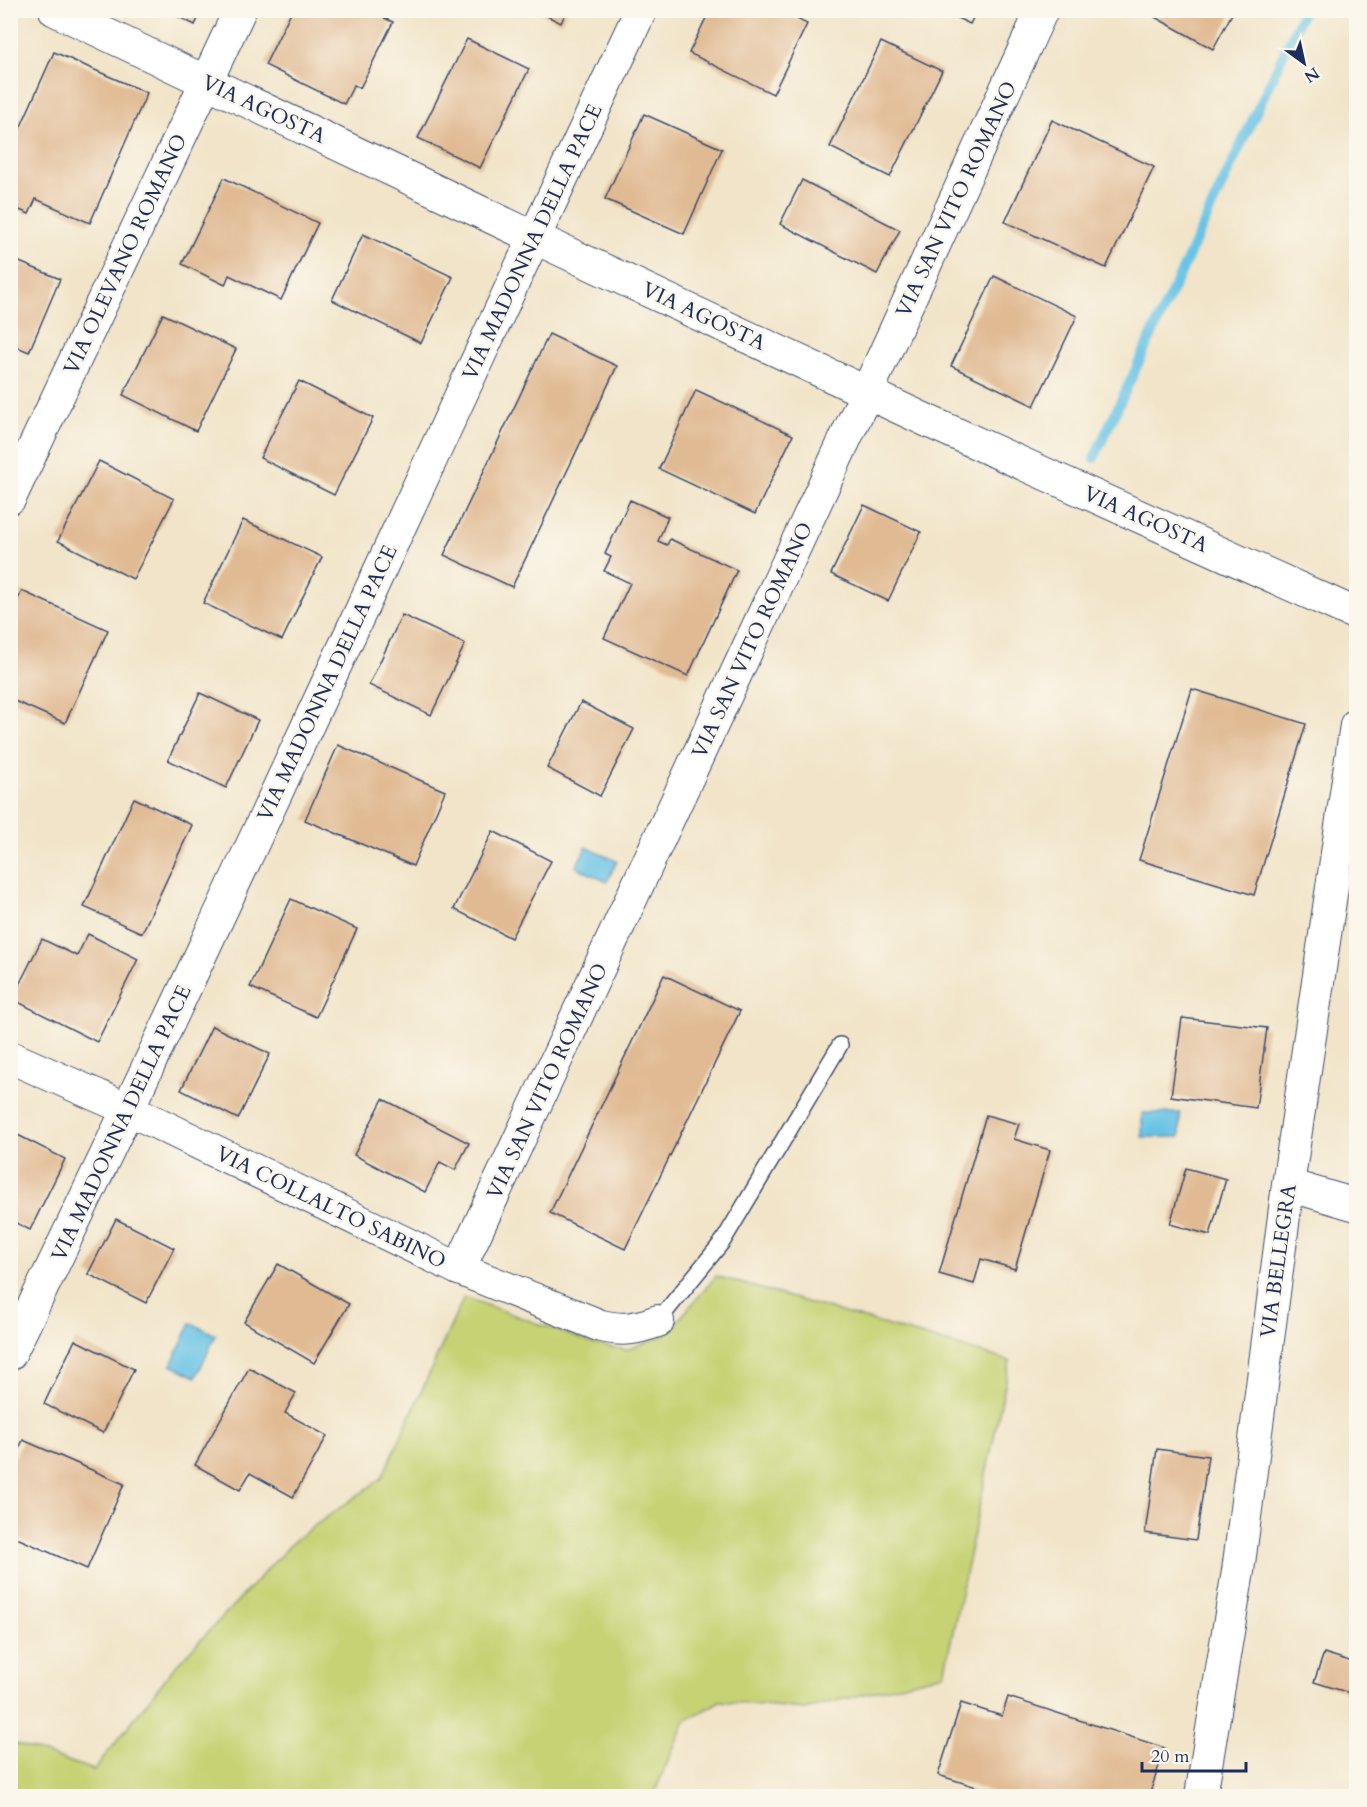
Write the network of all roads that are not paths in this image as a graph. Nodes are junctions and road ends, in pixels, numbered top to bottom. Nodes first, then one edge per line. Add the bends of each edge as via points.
1 (55, 10) edge
2 (240, 10) edge
3 (641, 10) edge
4 (1042, 10) edge
5 (206, 81) junction
6 (533, 237) junction
7 (867, 392) junction
8 (10, 498) edge
9 (1356, 614) edge
10 (1356, 725) edge
11 (840, 1045) dead end
12 (10, 1057) edge
13 (130, 1110) junction
14 (1288, 1185) junction
15 (1356, 1205) edge
16 (459, 1269) junction
17 (658, 1322) joint
18 (10, 1354) edge
19 (1202, 1797) edge

1 - 5 street, VIA AGOSTA
2 - 5 street, VIA OLEVANO ROMANO
3 - 6 street, VIA MADONNA DELLA PACE
4 - 7 street, VIA SAN VITO ROMANO
5 - 6 street, VIA AGOSTA
5 - 8 street, VIA OLEVANO ROMANO
6 - 7 street, VIA AGOSTA
6 - 13 street, VIA MADONNA DELLA PACE
7 - 9 street, VIA AGOSTA
7 - 16 street, VIA SAN VITO ROMANO
10 - 14 street, VIA BELLEGRA
11 - 17 lane via 723,1241
12 - 13 street, VIA COLLALTO SABINO
13 - 16 street, VIA COLLALTO SABINO
13 - 18 street, VIA MADONNA DELLA PACE
14 - 15 street
14 - 19 street, VIA BELLEGRA via 1238,1572
16 - 17 street, VIA COLLALTO SABINO via 601,1326 636,1329

